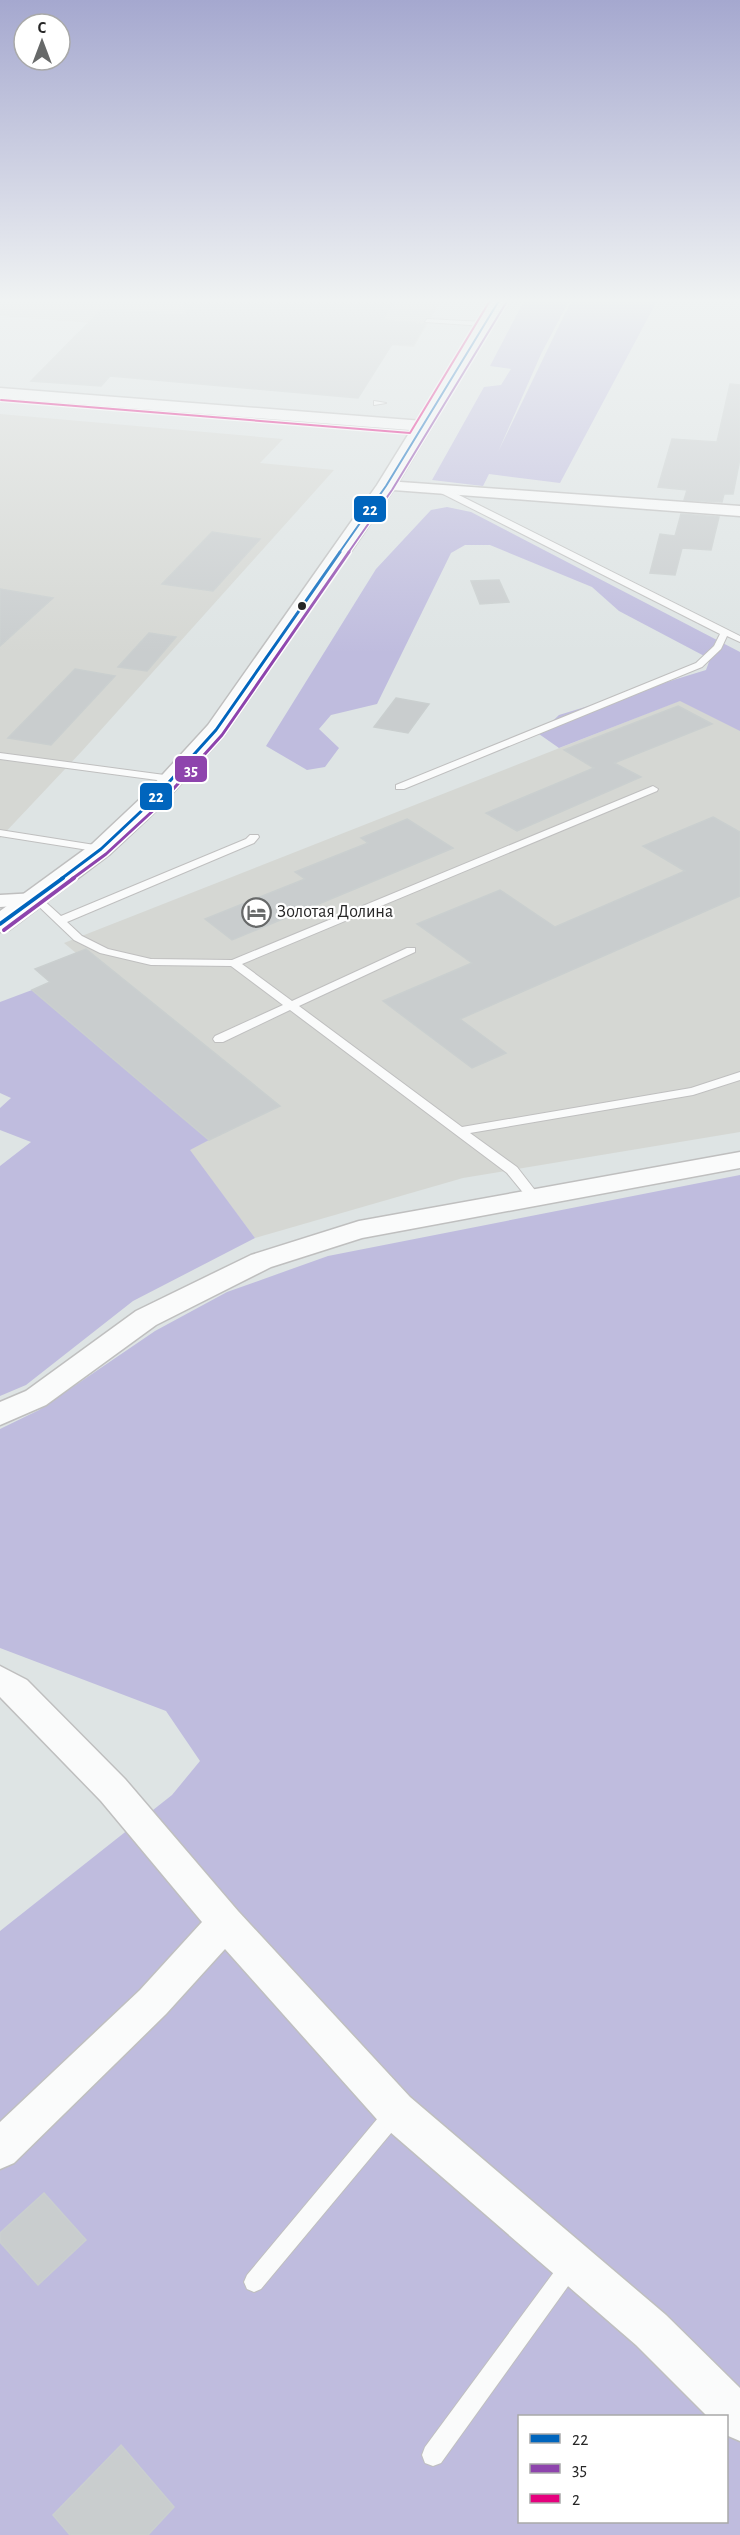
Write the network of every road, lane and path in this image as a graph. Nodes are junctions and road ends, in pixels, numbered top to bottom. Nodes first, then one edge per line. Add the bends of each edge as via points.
1 (160, 417) edge
2 (248, 417) edge
3 (429, 417) edge
4 (419, 434) junction
5 (386, 486) junction
6 (444, 491) junction
7 (740, 511) edge
8 (723, 631) junction
9 (740, 639) edge
10 (0, 756) edge
11 (172, 779) junction
12 (400, 787) dead end
13 (653, 789) dead end
14 (0, 833) edge
15 (254, 837) dead end
16 (101, 849) junction
17 (36, 899) junction
18 (0, 901) edge
19 (59, 921) junction
20 (0, 924) edge
21 (411, 950) dead end
22 (234, 963) junction
23 (291, 1005) junction
24 (219, 1039) dead end
25 (740, 1076) edge
26 (459, 1131) junction
27 (740, 1160) edge
28 (535, 1198) junction
29 (0, 1414) edge
30 (0, 1680) edge
31 (225, 1923) junction
32 (396, 2111) junction
33 (0, 2150) edge
34 (573, 2263) junction
35 (254, 2282) dead end
36 (740, 2419) edge
37 (433, 2455) dead end

1 - 4 main road
2 - 4 main road
3 - 4 main road
4 - 5 main road
5 - 6 street
5 - 11 main road via 216,730
6 - 7 street
6 - 8 lane
8 - 9 lane
8 - 12 lane via 718,647 699,665
10 - 11 lane
11 - 16 main road
13 - 22 lane
14 - 16 lane
15 - 19 lane
16 - 17 main road
17 - 18 street
17 - 19 lane
17 - 20 main road
19 - 22 lane via 78,938 104,951 139,960
21 - 23 lane
22 - 23 lane
23 - 24 lane
23 - 26 lane
25 - 26 lane via 693,1091
26 - 28 lane via 512,1170
27 - 28 street
28 - 29 street via 359,1230 261,1261 146,1318 36,1398
30 - 31 street via 15,1690 114,1790
31 - 32 street
31 - 33 street via 153,2002
32 - 34 street
32 - 35 lane
34 - 36 street via 651,2330
34 - 37 lane

